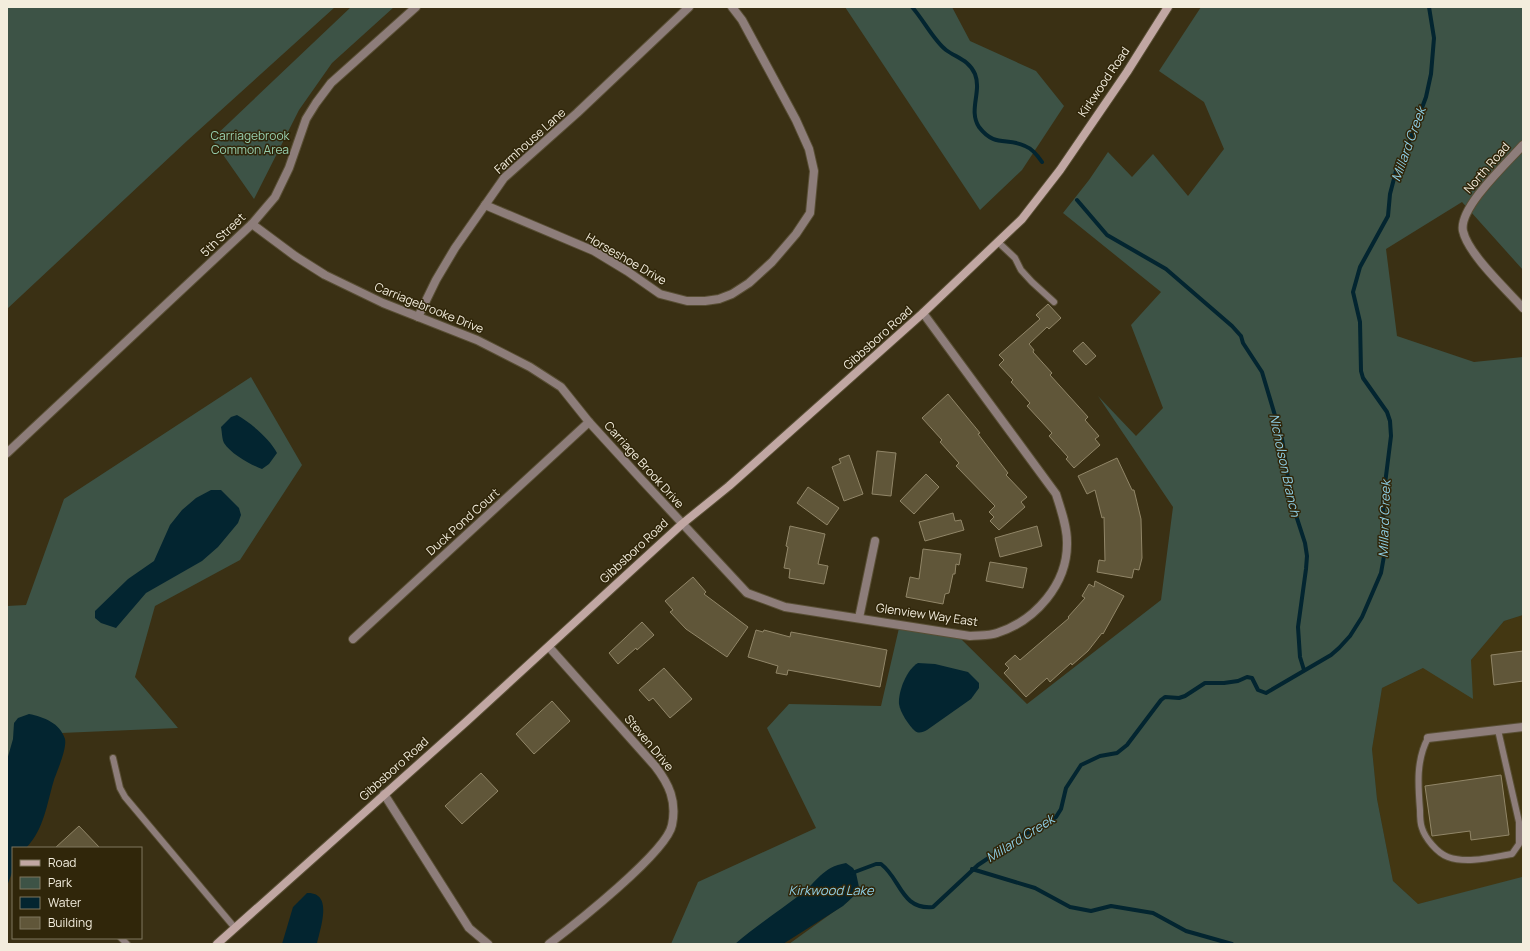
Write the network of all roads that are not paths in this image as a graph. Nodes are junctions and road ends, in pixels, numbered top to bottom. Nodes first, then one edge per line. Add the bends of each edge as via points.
1 (416, 7) edge
2 (689, 7) edge
3 (732, 7) edge
4 (1168, 7) edge
5 (1523, 145) edge
6 (1060, 170) joint
7 (485, 205) junction
8 (252, 224) junction
9 (998, 242) junction
10 (1054, 302) dead end
11 (1523, 308) edge
12 (923, 313) junction
13 (418, 317) junction
14 (589, 422) junction
15 (7, 453) edge
16 (682, 524) junction
17 (876, 541) dead end
18 (859, 618) junction
19 (353, 639) dead end
20 (549, 647) junction
21 (1523, 727) edge
22 (1498, 730) junction
23 (1428, 738) joint
24 (113, 758) dead end
25 (384, 794) junction
26 (235, 928) junction
27 (217, 944) edge
28 (488, 944) edge
29 (548, 944) edge

1 - 8 street, 5th Street via 331,83 306,119 289,168 275,197
2 - 7 street, Farmhouse Lane via 504,178
3 - 7 street, Horseshoe Drive via 742,20 796,120 809,149 814,171 810,213 772,262 749,283 732,294 705,301 687,301 660,294 594,252
4 - 6 street, Kirkwood Road
5 - 11 street, North Road via 1472,201 1463,230 1474,252
6 - 9 street, Gibbsboro Road via 1022,219
7 - 13 street, Farmhouse Lane via 455,248
8 - 13 street, Carriagebrooke Drive via 294,256 325,275
8 - 15 street, 5th Street
9 - 10 lane via 1015,258 1021,270 1032,282
9 - 12 street, Gibbsboro Road
12 - 16 street, Gibbsboro Road via 730,486
12 - 18 street, Glenview Way East via 1056,494 1068,543 1063,569 1050,596 1034,613 1016,626 996,634 970,636
13 - 14 street, Carriagebrooke Drive via 477,340 530,367 560,387
14 - 16 street, Carriage Brook Drive
14 - 19 street, Duck Pond Court
16 - 18 street, Glenview Way East via 747,594 785,607
16 - 20 street, Gibbsboro Road
17 - 18 street
20 - 25 street, Gibbsboro Road
20 - 29 street, Steven Drive via 655,766 666,781 674,809 672,826 666,839 590,912
21 - 22 street
22 - 23 street
22 - 23 lane via 1519,822 1519,844 1512,854 1490,858 1448,857 1429,841 1421,828 1418,785 1420,763
24 - 26 lane via 120,788 125,797
25 - 26 street, Gibbsboro Road
25 - 28 street via 469,928
26 - 27 street, Gibbsboro Road

